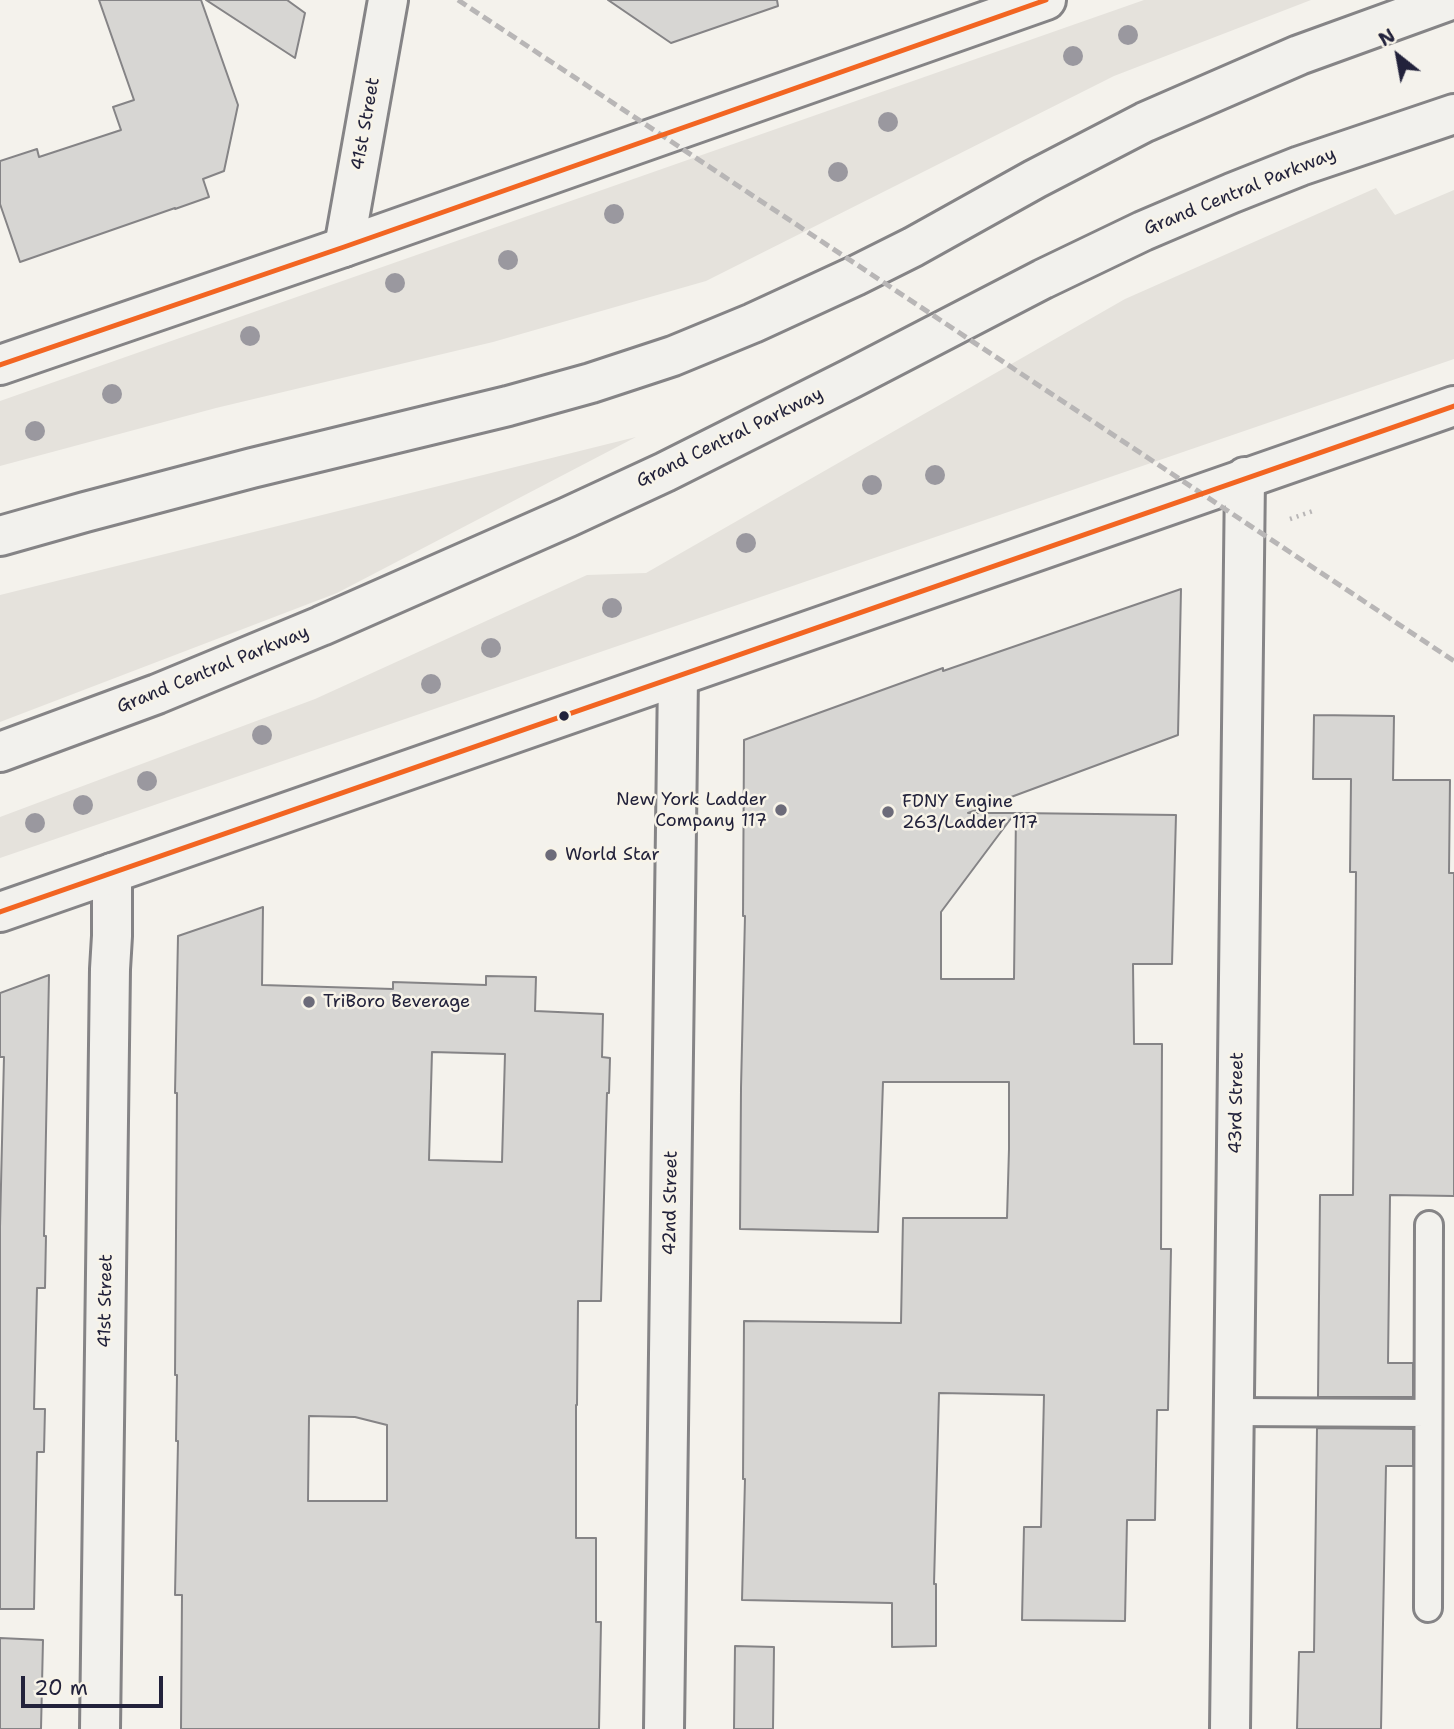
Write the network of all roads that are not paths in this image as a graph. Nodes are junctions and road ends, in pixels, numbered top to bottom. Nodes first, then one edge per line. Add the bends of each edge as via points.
1 (388, 0) edge
2 (1046, 0) edge
3 (1451, 0) edge
4 (984, 11) edge
5 (1454, 114) edge
6 (344, 247) junction
7 (0, 365) edge
8 (1454, 405) edge
9 (1245, 477) junction
10 (0, 536) edge
11 (678, 677) junction
12 (0, 752) edge
13 (112, 873) junction
14 (0, 912) edge
15 (1429, 1225) dead end
16 (1233, 1412) junction
17 (1429, 1413) junction
18 (1428, 1608) dead end
19 (100, 1729) edge
20 (664, 1729) edge
21 (1230, 1729) edge

1 - 6 main road, 41st Street
2 - 4 main road
3 - 10 main road via 1299,55 1192,101 855,276 673,356 508,406
4 - 6 main road
5 - 12 main road, Grand Central Parkway via 1231,193 1043,279 568,517 158,694
6 - 7 main road
8 - 9 main road
9 - 11 main road
9 - 16 main road, 43rd Street
11 - 13 main road
11 - 20 main road, 42nd Street
13 - 14 main road
13 - 19 main road, 41st Street
15 - 17 lane
16 - 17 lane
16 - 21 main road, 43rd Street
17 - 18 lane

